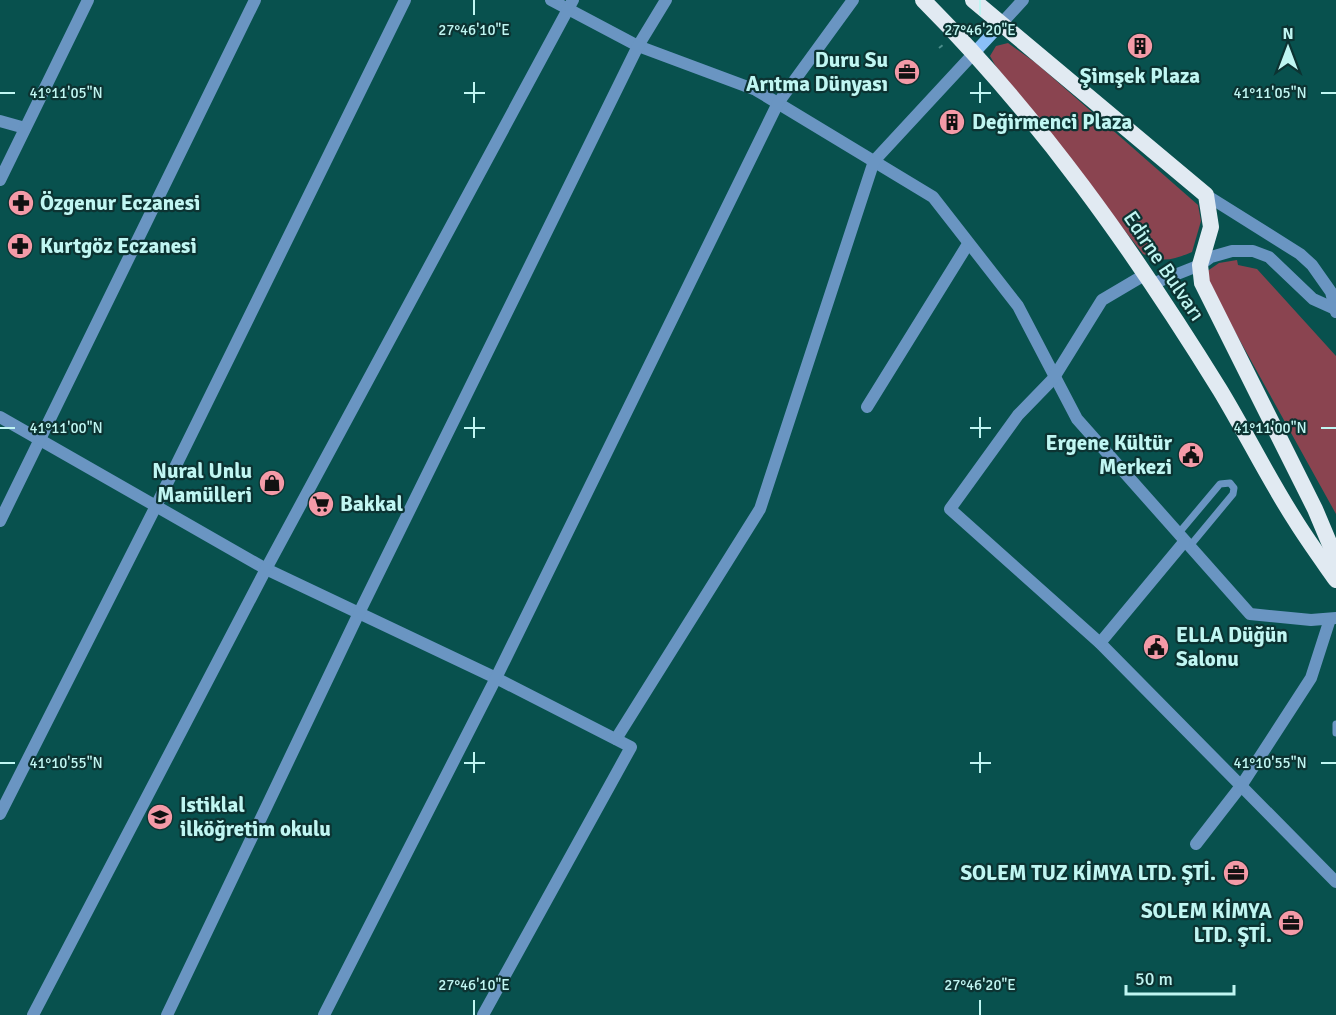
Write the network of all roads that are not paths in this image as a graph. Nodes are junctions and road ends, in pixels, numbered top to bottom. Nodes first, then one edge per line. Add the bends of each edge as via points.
1 (88, 0) edge
2 (255, 0) edge
3 (405, 0) edge
4 (551, 0) edge
5 (666, 0) edge
6 (853, 0) edge
7 (923, 0) edge
8 (974, 0) edge
9 (1023, 0) edge
10 (570, 5) edge
11 (1001, 24) junction
12 (638, 46) junction
13 (975, 52) junction
14 (778, 103) junction
15 (0, 121) edge
16 (25, 128) junction
17 (873, 161) junction
18 (0, 180) edge
19 (1206, 195) junction
20 (1265, 233) junction
21 (968, 244) junction
22 (1253, 250) junction
23 (1200, 265) junction
24 (1149, 279) junction
25 (1335, 310) edge
26 (1053, 379) junction
27 (867, 407) dead end
28 (0, 417) edge
29 (40, 440) junction
30 (156, 506) junction
31 (0, 521) edge
32 (1184, 541) junction
33 (1336, 559) edge
34 (266, 569) junction
35 (1336, 580) edge
36 (358, 615) junction
37 (1333, 618) edge
38 (1100, 643) junction
39 (496, 678) junction
40 (1336, 724) edge
41 (1336, 733) edge
42 (616, 739) junction
43 (1241, 786) junction
44 (0, 814) edge
45 (1196, 844) dead end
46 (1336, 882) edge
47 (33, 1015) edge
48 (167, 1015) edge
49 (324, 1015) edge
50 (483, 1015) edge

1 - 16 street
2 - 29 street
3 - 30 street
4 - 10 street
5 - 12 street
6 - 14 street
7 - 13 highway, Edirne Bulvarı
8 - 11 highway
9 - 11 street
10 - 12 street
10 - 34 street
11 - 13 main road
11 - 19 highway
12 - 14 street via 756,90
12 - 36 street
13 - 17 street
13 - 24 highway, Edirne Bulvarı via 1044,136
14 - 17 street
14 - 39 street
15 - 16 street
16 - 18 street
17 - 21 street via 933,197
17 - 42 street via 760,509
19 - 20 street
19 - 23 highway, Edirne Bulvarı via 1211,227
20 - 22 street
20 - 25 street via 1312,266 1330,292
21 - 26 street via 1018,306
21 - 27 street
22 - 23 street via 1211,256
22 - 25 street via 1269,256 1313,299
23 - 24 street
23 - 33 highway, Edirne Bulvarı via 1202,283
24 - 26 street via 1102,300
24 - 35 highway, Edirne Bulvarı via 1221,392 1295,520
26 - 32 street via 1077,419
26 - 38 street via 1018,415 950,509
28 - 29 street
29 - 30 street
29 - 31 street
30 - 34 street
30 - 44 street
32 - 32 lane via 1220,483 1230,483 1233,494
32 - 37 street via 1250,614 1311,620
32 - 38 street
34 - 36 street
34 - 47 street
36 - 39 street
36 - 48 street
37 - 43 street via 1311,678
38 - 43 street
39 - 42 street
39 - 49 street
40 - 41 lane
42 - 50 street via 631,747
43 - 45 street
43 - 46 street

